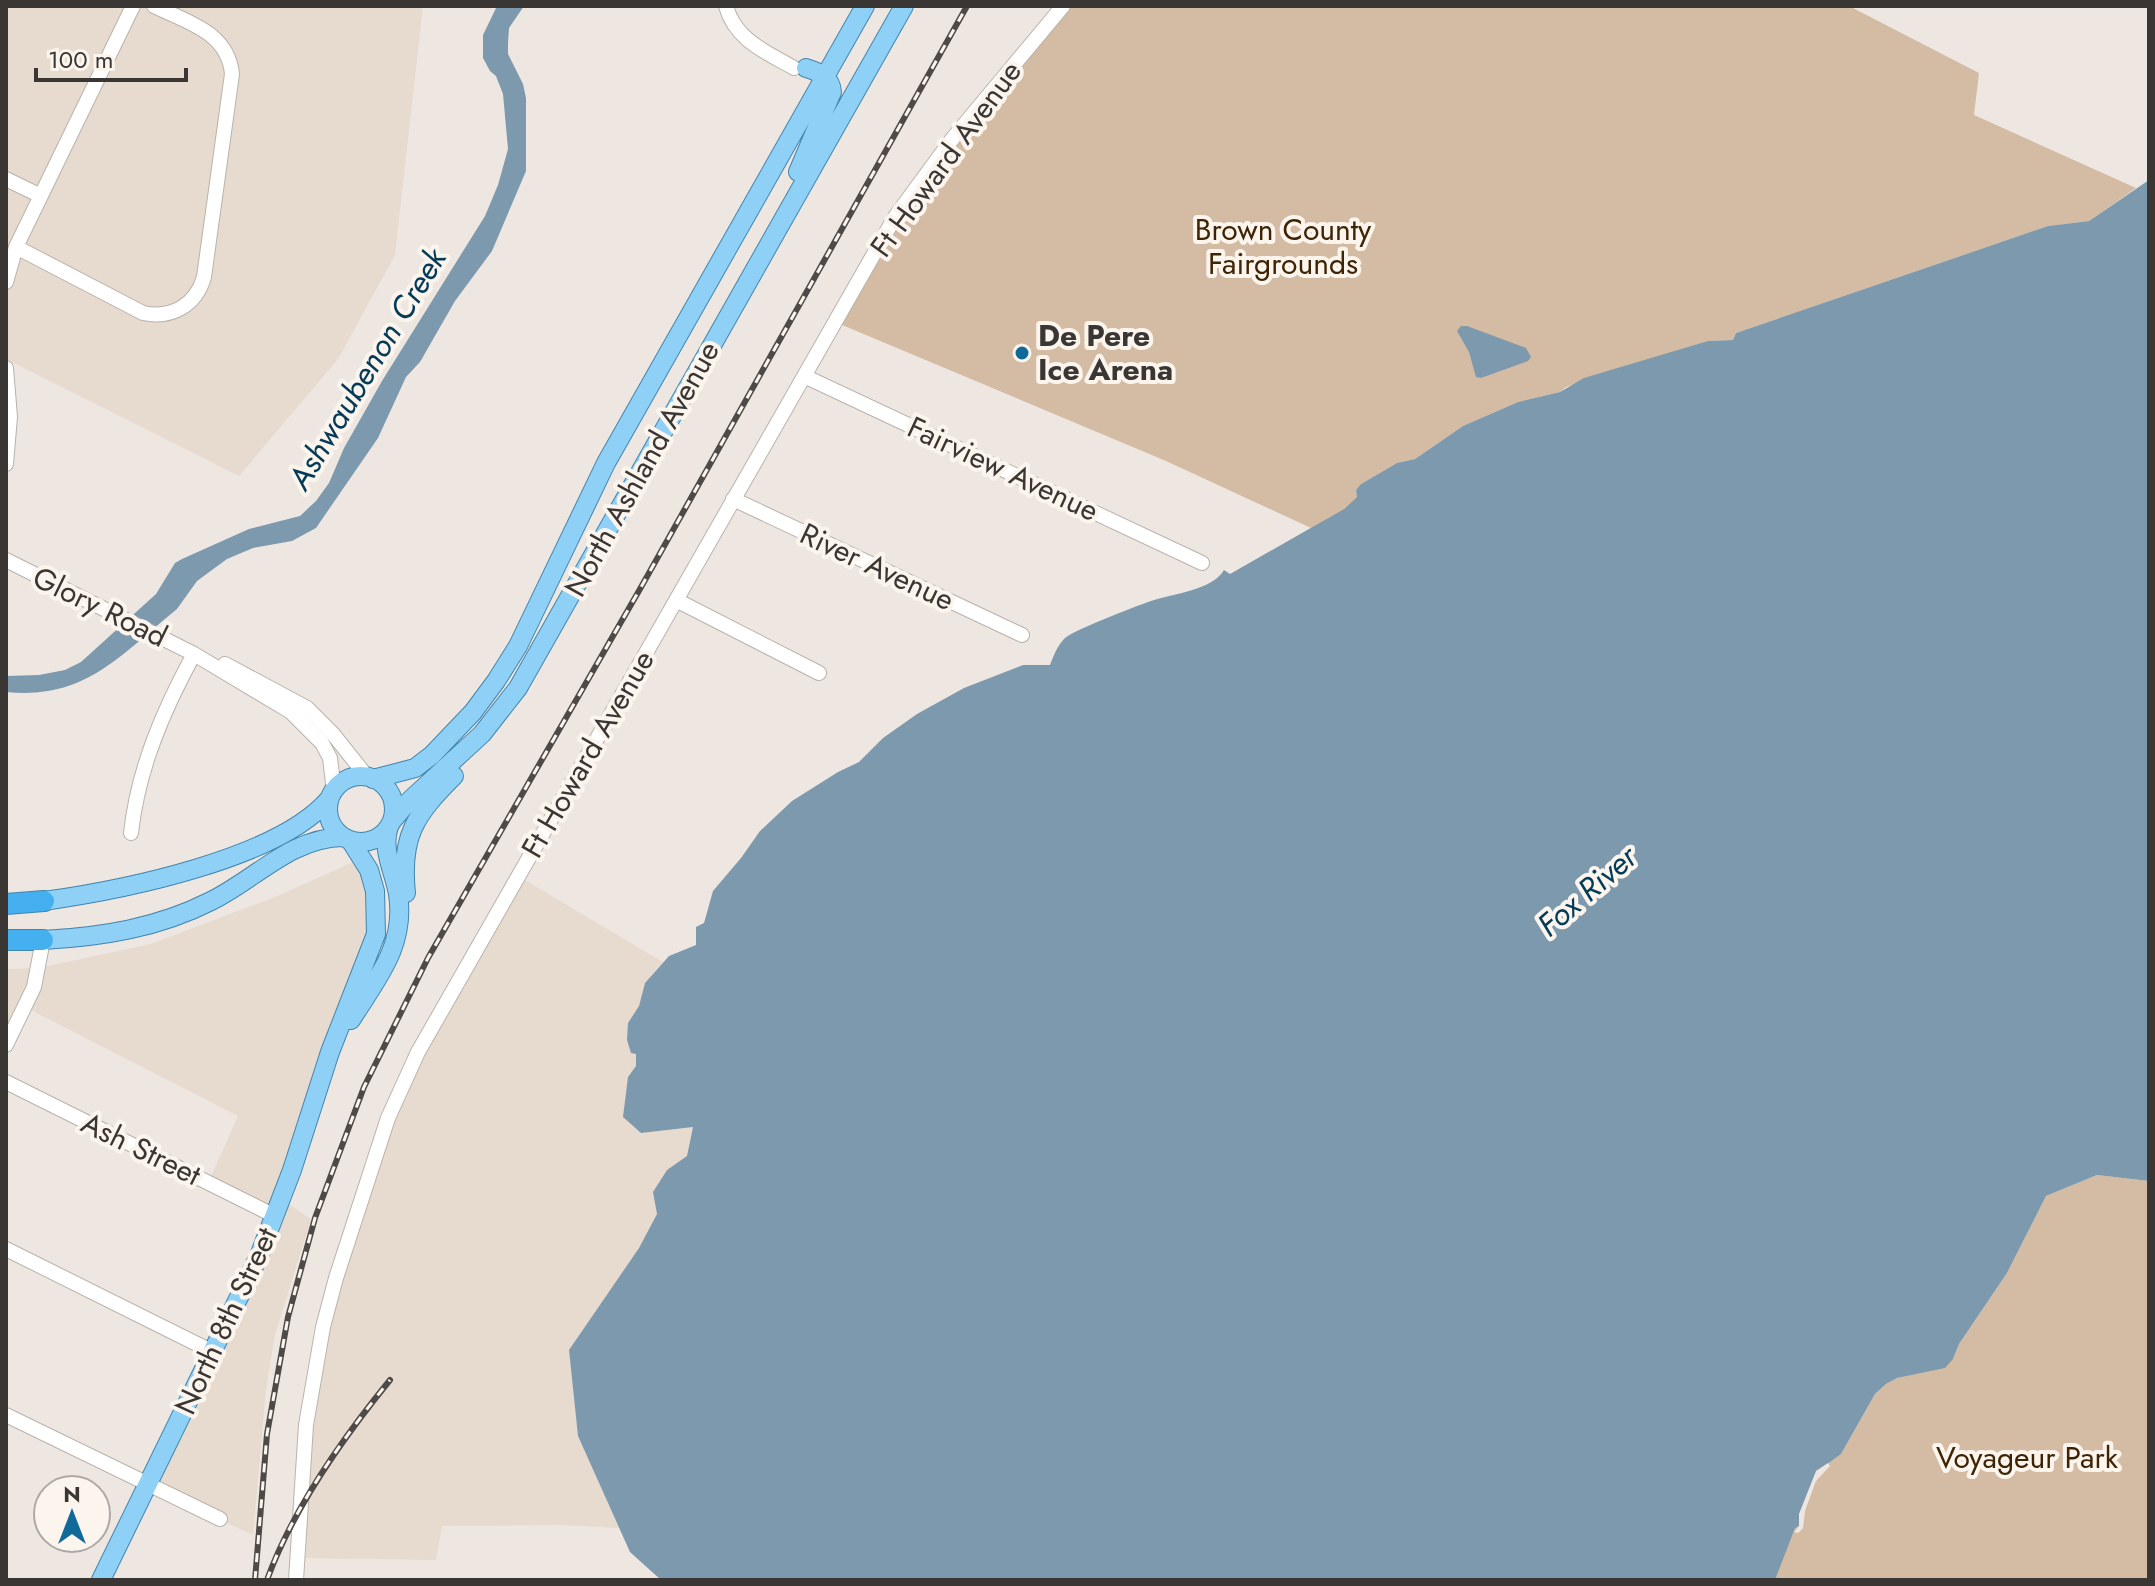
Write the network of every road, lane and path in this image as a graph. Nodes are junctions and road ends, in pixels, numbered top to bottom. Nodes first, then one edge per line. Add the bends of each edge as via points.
1 (133, 6) edge
2 (154, 6) edge
3 (726, 6) edge
4 (856, 6) edge
5 (865, 6) edge
6 (904, 6) edge
7 (913, 6) edge
8 (1063, 6) edge
9 (800, 68) junction
10 (825, 76) junction
11 (806, 109) junction
12 (826, 144) junction
13 (6, 179) edge
14 (41, 196) junction
15 (776, 231) junction
16 (16, 247) junction
17 (6, 282) edge
18 (6, 368) edge
19 (804, 376) junction
20 (6, 464) edge
21 (733, 499) junction
22 (6, 560) edge
23 (1202, 563) dead end
24 (676, 600) junction
25 (1022, 635) dead end
26 (194, 654) junction
27 (819, 673) dead end
28 (482, 734) junction
29 (370, 778) junction
30 (332, 794) junction
31 (390, 824) junction
32 (131, 833) dead end
33 (347, 839) junction
34 (44, 901) joint
35 (6, 904) edge
36 (400, 929) junction
37 (6, 940) edge
38 (43, 940) junction
39 (6, 1045) edge
40 (330, 1052) junction
41 (6, 1082) edge
42 (275, 1216) junction
43 (6, 1249) edge
44 (213, 1352) junction
45 (6, 1415) edge
46 (148, 1486) junction
47 (220, 1519) dead end
48 (101, 1580) edge
49 (296, 1580) edge

1 - 14 street
2 - 16 street via 215,37 231,64 204,277 196,296 171,313 143,313
3 - 9 street via 749,42
4 - 9 main road via 826,60
5 - 10 main road, North Ashland Avenue
6 - 12 main road, North Ashland Avenue
7 - 12 main road via 835,144
8 - 19 street, Ft Howard Avenue via 895,217
9 - 10 main road
9 - 11 main road
10 - 11 main road, North Ashland Avenue
10 - 15 main road via 832,85 829,103
11 - 29 main road, North Ashland Avenue via 606,463 496,681 432,755 415,768
12 - 15 main road, North Ashland Avenue
13 - 14 street
14 - 16 street
15 - 28 main road, North Ashland Avenue via 530,668
16 - 17 street
18 - 20 street
19 - 21 street, Ft Howard Avenue
19 - 23 street, Fairview Avenue
21 - 24 street, Ft Howard Avenue
21 - 25 street, River Avenue
22 - 26 street, Glory Road
24 - 27 street
24 - 49 street, Ft Howard Avenue via 418,1052 388,1118 336,1278 312,1378
26 - 29 street, Glory Road via 225,663 307,708
26 - 30 street, Glory Road via 291,712 322,743 330,758
26 - 32 street via 161,719 135,793
28 - 31 main road
28 - 36 main road, North Ashland Avenue via 478,749 412,826 404,853 407,900
29 - 30 main road via 346,780
29 - 31 main road via 389,791
30 - 33 main road via 330,820
30 - 34 main road via 316,815 271,840 215,861 140,885
31 - 33 main road via 372,840
31 - 36 main road, North 8th Street via 386,848
33 - 38 main road via 319,838 301,845 213,901 165,921 113,934
33 - 40 main road, North 8th Street via 369,870 376,934
34 - 35 highway
36 - 40 main road, North 8th Street via 388,960
37 - 38 highway
38 - 39 street via 34,987
40 - 42 main road, North 8th Street
41 - 42 street, Ash Street
42 - 44 main road, North 8th Street
43 - 44 street
44 - 46 main road, North 8th Street
45 - 46 street
46 - 47 street
46 - 48 main road, North 8th Street

